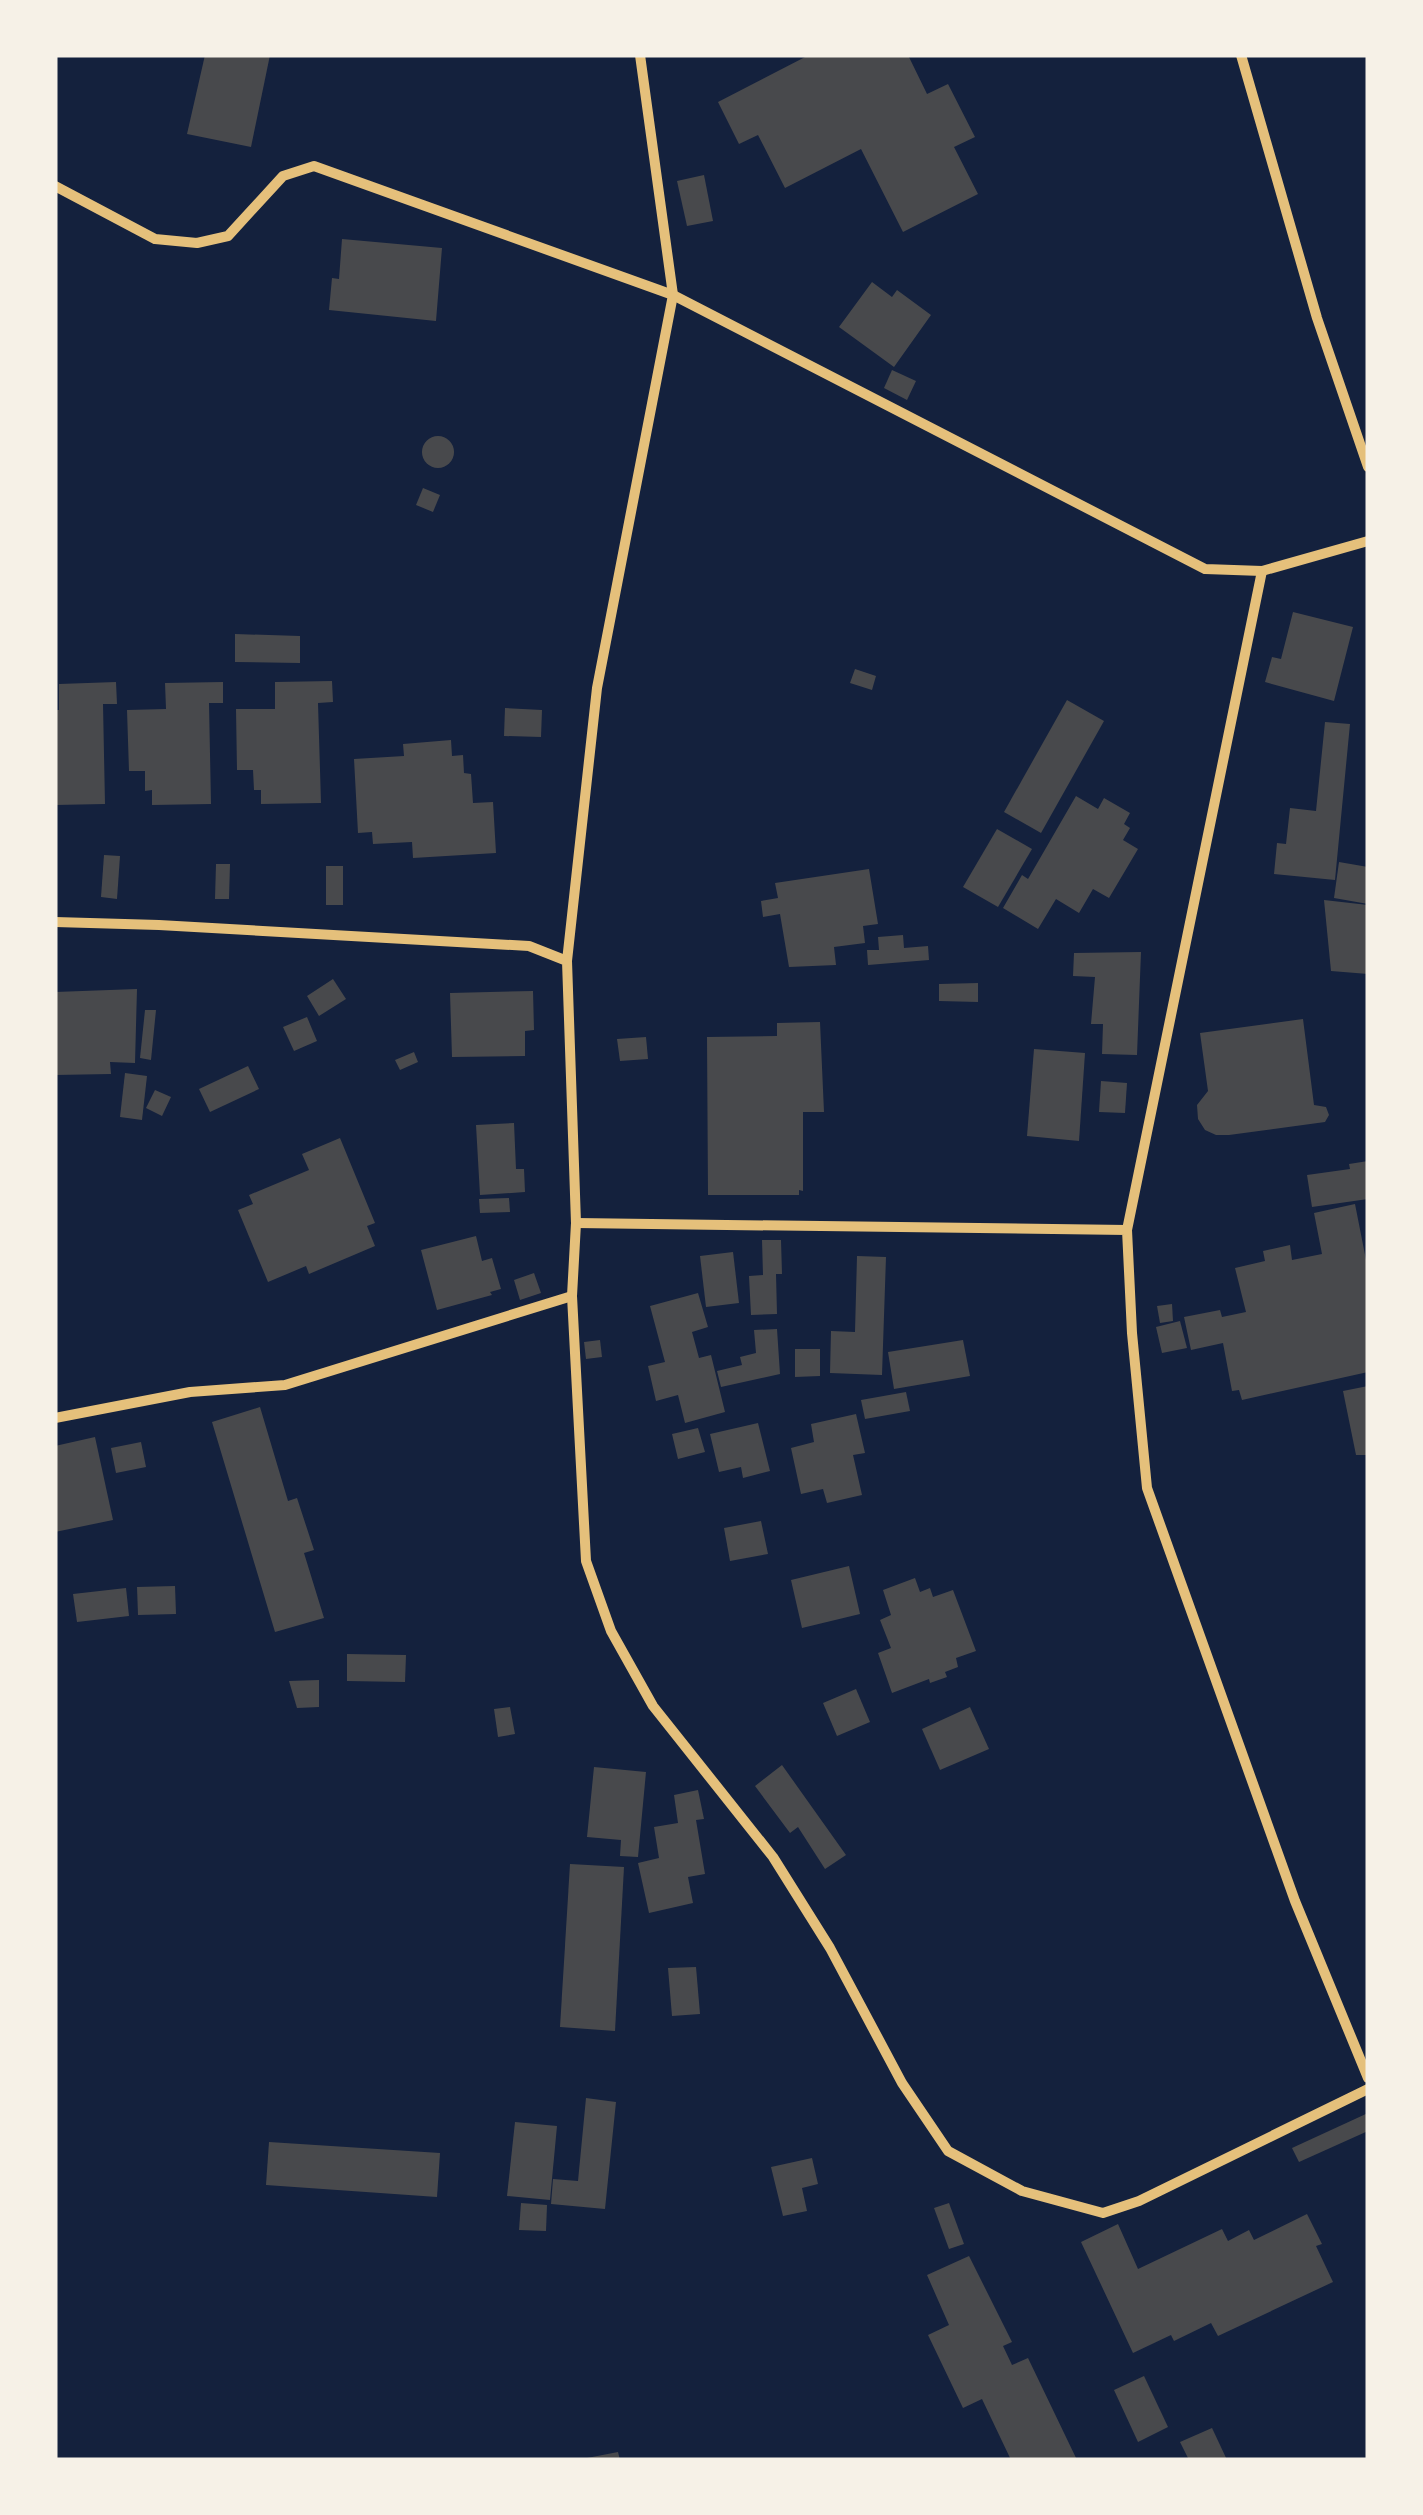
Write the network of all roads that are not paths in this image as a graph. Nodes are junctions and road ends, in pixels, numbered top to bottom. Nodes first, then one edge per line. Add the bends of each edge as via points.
1 (640, 55) edge
2 (1241, 55) edge
3 (55, 186) edge
4 (672, 296) junction
5 (1368, 466) edge
6 (1368, 541) edge
7 (1262, 571) junction
8 (55, 922) edge
9 (568, 960) junction
10 (576, 1223) junction
11 (1127, 1230) junction
12 (572, 1296) junction
13 (55, 1418) edge
14 (1368, 2078) edge
15 (1368, 2089) edge

1 - 4 street
2 - 5 street via 1317,318
3 - 4 street via 156,238 197,244 228,236 283,176 314,166
4 - 7 street via 1205,569
4 - 9 street via 597,688
6 - 7 street
7 - 11 street
8 - 9 street via 529,946
9 - 10 street
10 - 11 street
10 - 12 street
11 - 14 street via 1147,1488 1295,1901
12 - 13 street via 285,1385 190,1392
12 - 15 street via 586,1561 611,1631 653,1706 773,1857 902,2083 948,2150 1022,2191 1102,2213 1138,2202

